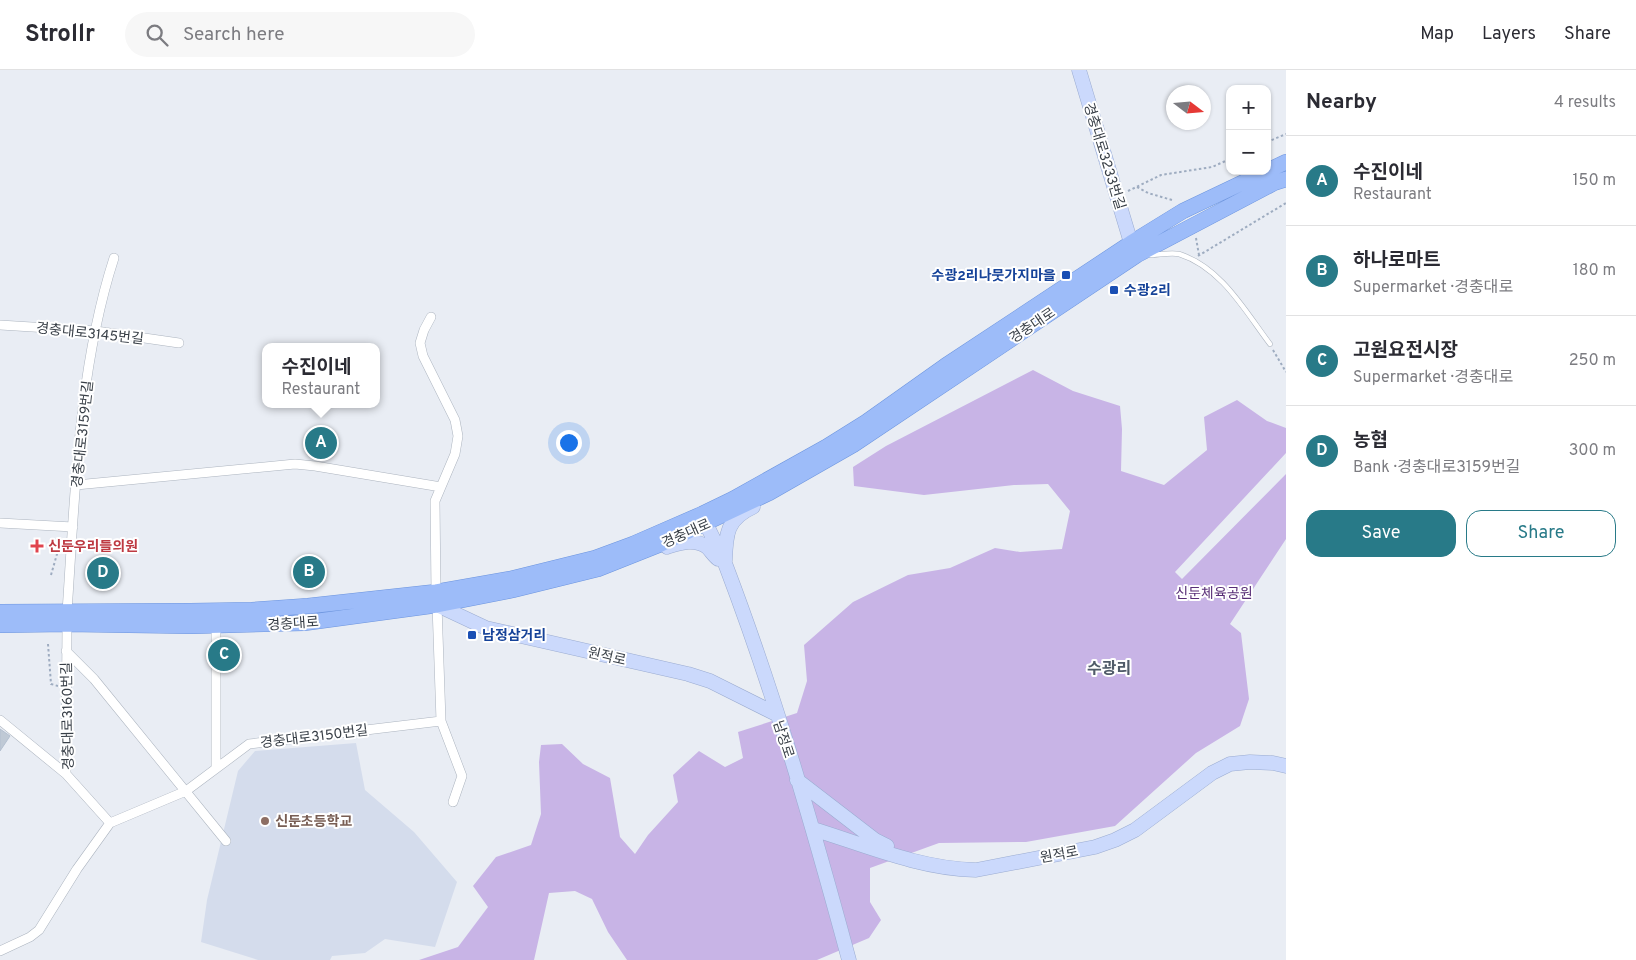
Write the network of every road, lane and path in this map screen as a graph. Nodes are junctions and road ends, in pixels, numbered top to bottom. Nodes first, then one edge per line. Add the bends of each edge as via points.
1 (1079, 70) edge
2 (1286, 134) edge
3 (1271, 140) edge
4 (1226, 161) edge
5 (1286, 162) edge
6 (1271, 169) edge
7 (1259, 175) edge
8 (1286, 179) edge
9 (1137, 187) junction
10 (1117, 196) junction
11 (1172, 200) dead end
12 (1286, 202) edge
13 (1196, 238) dead end
14 (1134, 249) junction
15 (1199, 255) junction
16 (114, 258) dead end
17 (1193, 261) junction
18 (431, 317) dead end
19 (0, 325) edge
20 (96, 331) junction
21 (180, 343) dead end
22 (1270, 344) joint
23 (1286, 372) edge
24 (76, 485) junction
25 (441, 486) junction
26 (769, 493) junction
27 (704, 519) junction
28 (0, 523) edge
29 (73, 527) junction
30 (72, 547) junction
31 (643, 552) junction
32 (725, 564) junction
33 (51, 575) dead end
34 (436, 598) junction
35 (0, 612) edge
36 (67, 618) junction
37 (0, 625) edge
38 (216, 626) junction
39 (48, 644) dead end
40 (66, 651) junction
41 (66, 689) junction
42 (776, 714) junction
43 (0, 720) edge
44 (441, 721) junction
45 (1286, 766) edge
46 (216, 768) junction
47 (66, 774) junction
48 (798, 780) junction
49 (186, 791) junction
50 (453, 802) dead end
51 (110, 824) junction
52 (813, 829) junction
53 (226, 841) dead end
54 (934, 865) junction
55 (0, 951) edge
56 (848, 960) edge

1 - 10 street, 경충대로3233번길
2 - 3 path
4 - 9 path via 1212,167 1162,175
5 - 6 main road, 경충대로
7 - 14 main road, 경충대로 via 1183,211
8 - 14 main road, 경충대로
9 - 10 path
9 - 11 path
10 - 14 street, 경충대로3233번길
12 - 15 path
13 - 15 path
14 - 17 lane via 1178,254
14 - 26 main road, 경충대로 via 853,445
14 - 27 main road, 경충대로 via 945,366 866,422
15 - 17 path
16 - 20 street, 경충대로3159번길
17 - 22 lane via 1208,269 1228,288
18 - 25 street via 420,343 423,356 455,420 458,436 455,454
19 - 20 street, 경충대로3145번길
20 - 21 street, 경충대로3145번길
20 - 24 street, 경충대로3159번길 via 83,406
22 - 23 path
24 - 25 street via 295,464
24 - 29 street, 경충대로3159번길
25 - 34 street via 434,501
26 - 27 main road, 경충대로
26 - 32 street via 764,502 745,510 730,525
27 - 31 main road, 경충대로
27 - 32 street, 남정로
27 - 34 main road, 경충대로 via 595,558
28 - 29 street
29 - 30 street, 경충대로3159번길
30 - 33 path via 59,547
30 - 36 street, 경충대로3159번길
31 - 32 street via 649,554 684,541 707,547
31 - 34 main road, 경충대로 via 598,568 513,590
32 - 42 street, 남정로
34 - 36 main road, 경충대로
34 - 38 main road, 경충대로 via 304,623
34 - 42 street, 원적로 via 486,628 696,676
34 - 44 street
35 - 36 main road, 경충대로
36 - 37 main road, 경충대로
36 - 38 main road, 경충대로
36 - 40 street, 경충대로3160번길
38 - 46 street
39 - 41 path via 51,684
40 - 41 street, 경충대로3160번길
40 - 49 street via 94,679
41 - 47 street, 경충대로3160번길
42 - 48 street, 남정로
43 - 47 street
44 - 46 street, 경충대로3150번길 via 249,744
44 - 50 street via 462,776
45 - 54 street, 원적로 via 1250,762 1230,764 1212,773 1135,830 1095,847 976,870
46 - 49 street, 경충대로3150번길
47 - 51 street, 경충대로3160번길
48 - 52 street, 남정로
48 - 54 street via 875,840
49 - 51 street, 경충대로3150번길
49 - 53 street
51 - 55 street via 38,930
52 - 54 street, 원적로
52 - 56 street, 남정로

